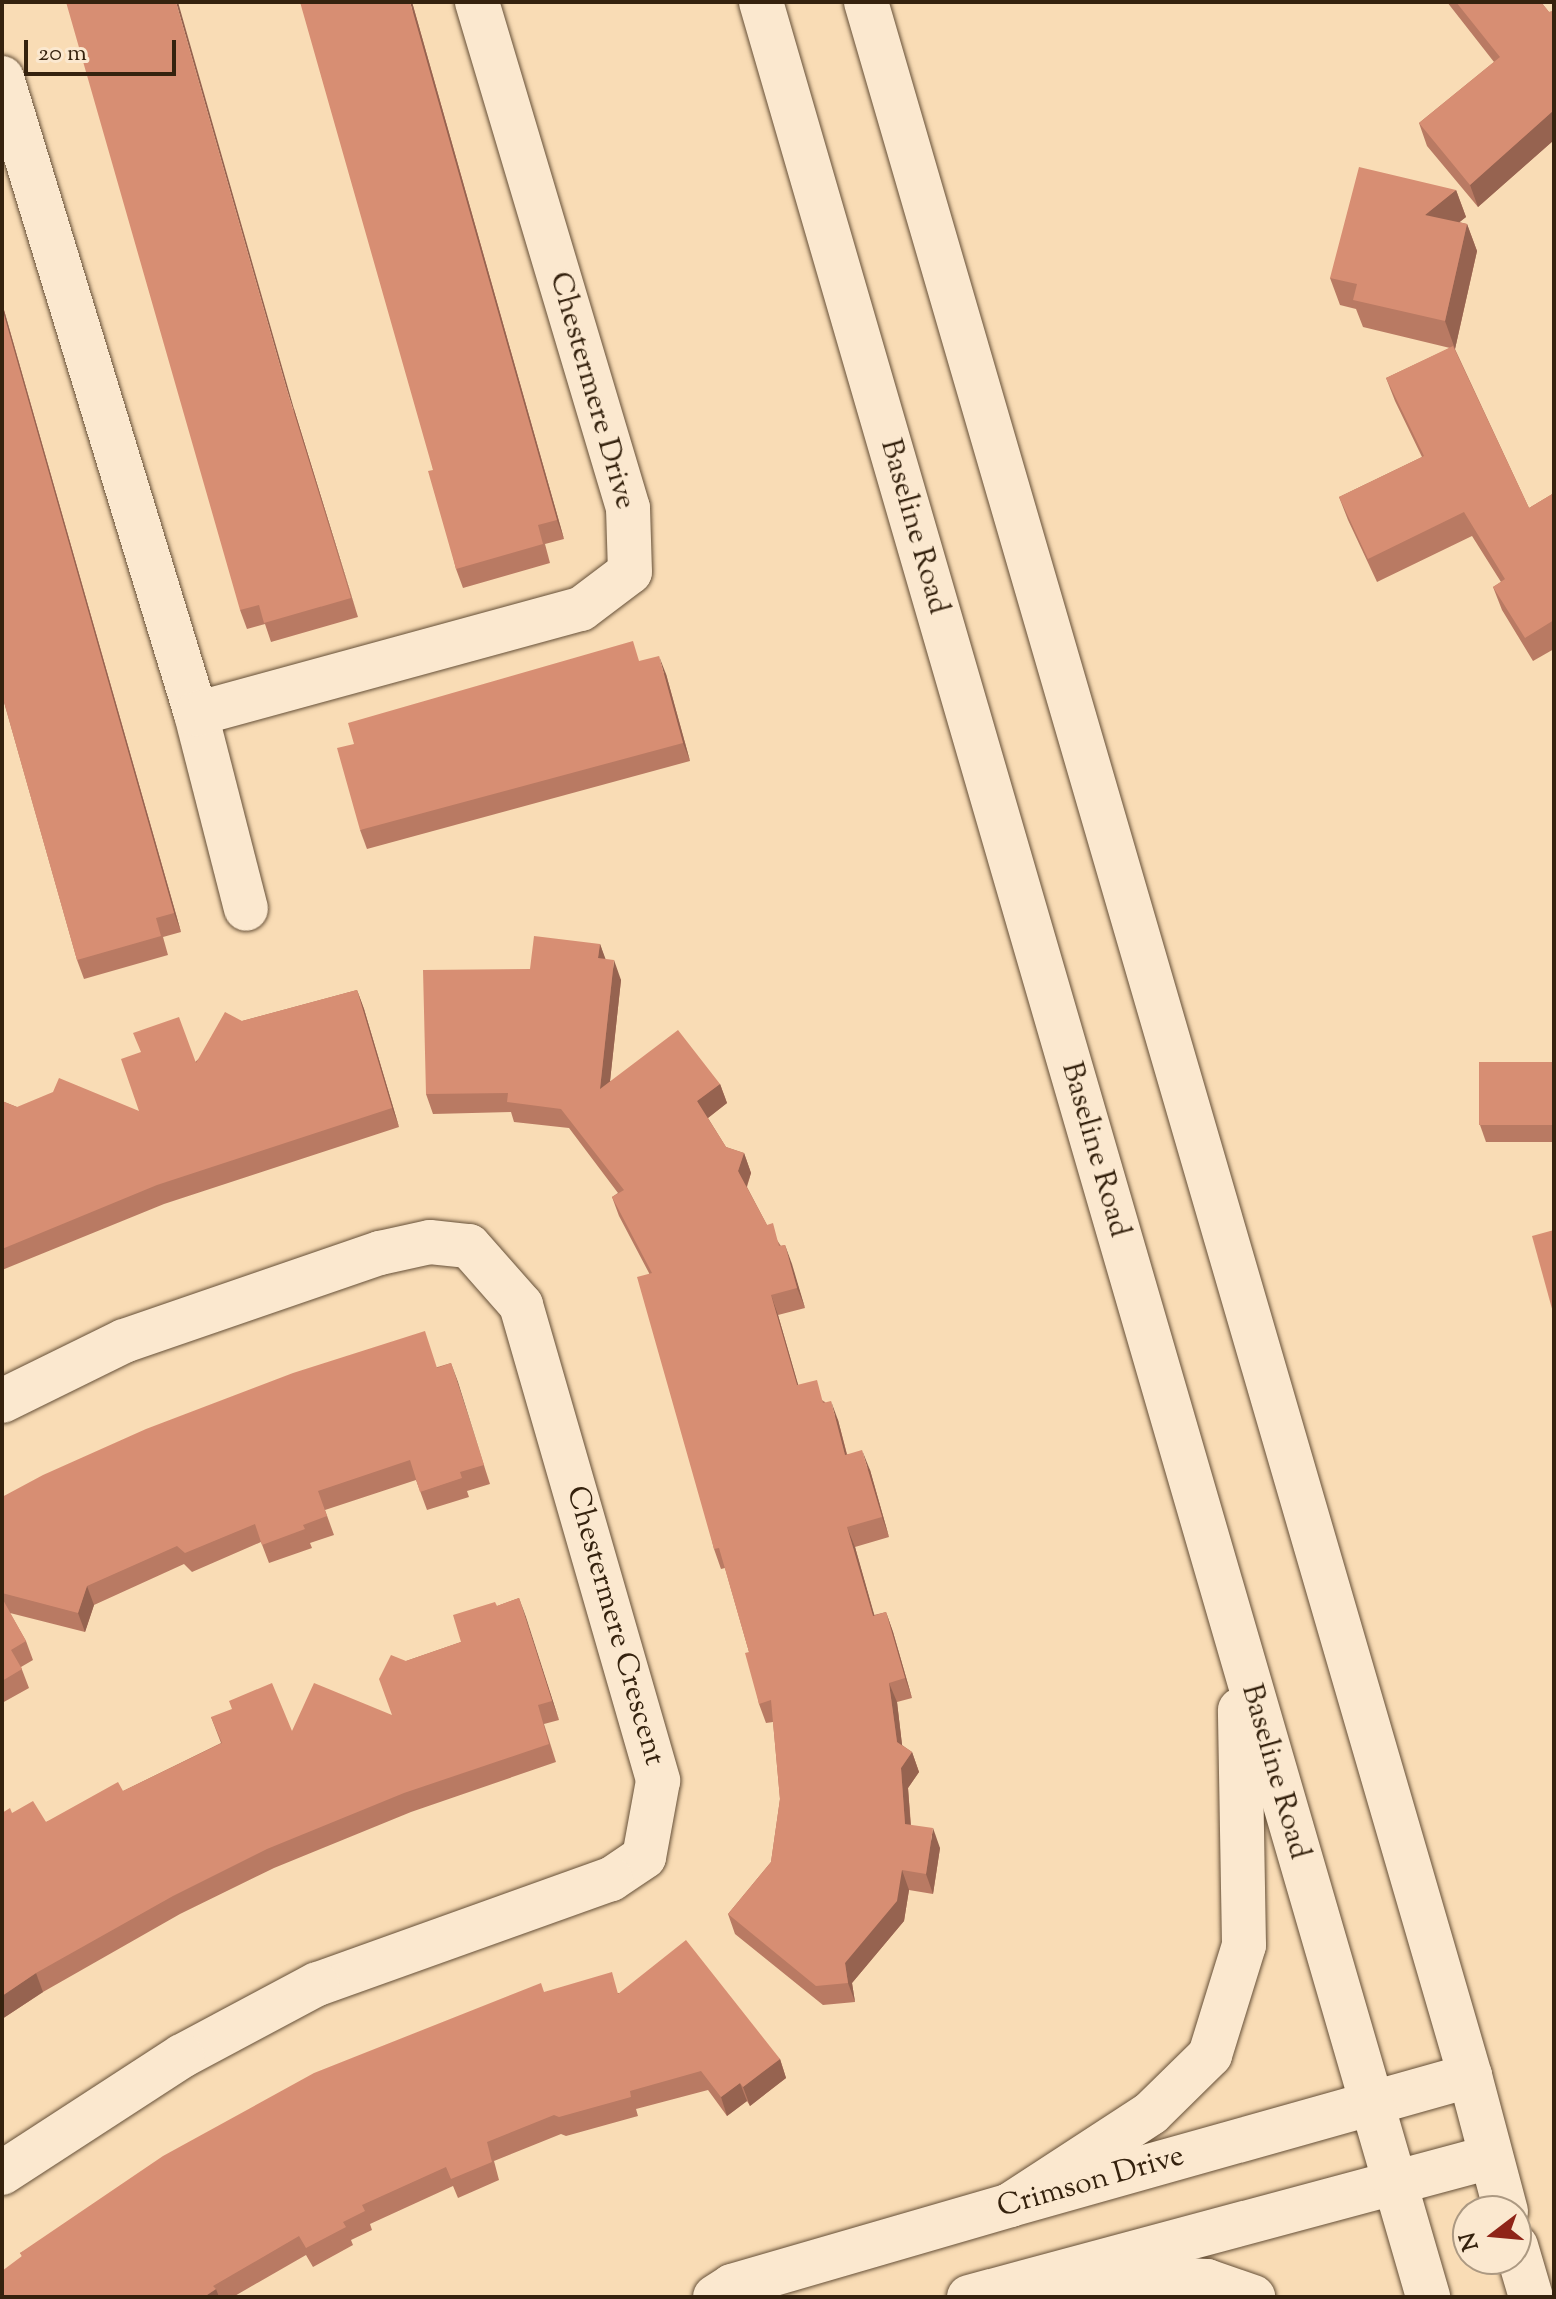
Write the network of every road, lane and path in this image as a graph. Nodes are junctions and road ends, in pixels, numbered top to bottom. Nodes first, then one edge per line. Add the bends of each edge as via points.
1 (477, 2) edge
2 (761, 2) edge
3 (866, 2) edge
4 (2, 78) edge
5 (196, 714) junction
6 (246, 909) dead end
7 (2, 1401) edge
8 (1240, 1652) junction
9 (1470, 2076) junction
10 (1370, 2103) junction
11 (1490, 2157) junction
12 (2, 2173) edge
13 (1396, 2184) junction
14 (1501, 2195) edge
15 (1010, 2205) junction
16 (1060, 2274) junction
17 (1525, 2275) edge
18 (715, 2297) edge
19 (969, 2297) edge
20 (1253, 2297) edge
21 (1428, 2297) edge
22 (1531, 2297) edge

1 - 5 main road, Chestermere Drive via 628,508 630,572 581,609
2 - 8 main road, Baseline Road
3 - 9 main road
4 - 5 main road
5 - 6 main road
7 - 12 main road, Chestermere Crescent via 124,1341 380,1253 430,1242 469,1246 521,1305 658,1781 644,1857 611,1879 317,1984 182,2056
8 - 10 main road, Baseline Road
8 - 15 main road via 1244,1945 1210,2055 1151,2113
9 - 10 main road, Crimson Drive
9 - 11 main road
10 - 13 main road, Baseline Road
10 - 15 main road, Crimson Drive
11 - 13 main road
11 - 14 main road
13 - 16 main road
13 - 21 main road, Baseline Road
15 - 18 main road, Crimson Drive via 732,2286
16 - 19 main road
16 - 20 main road via 1207,2281
17 - 22 main road

